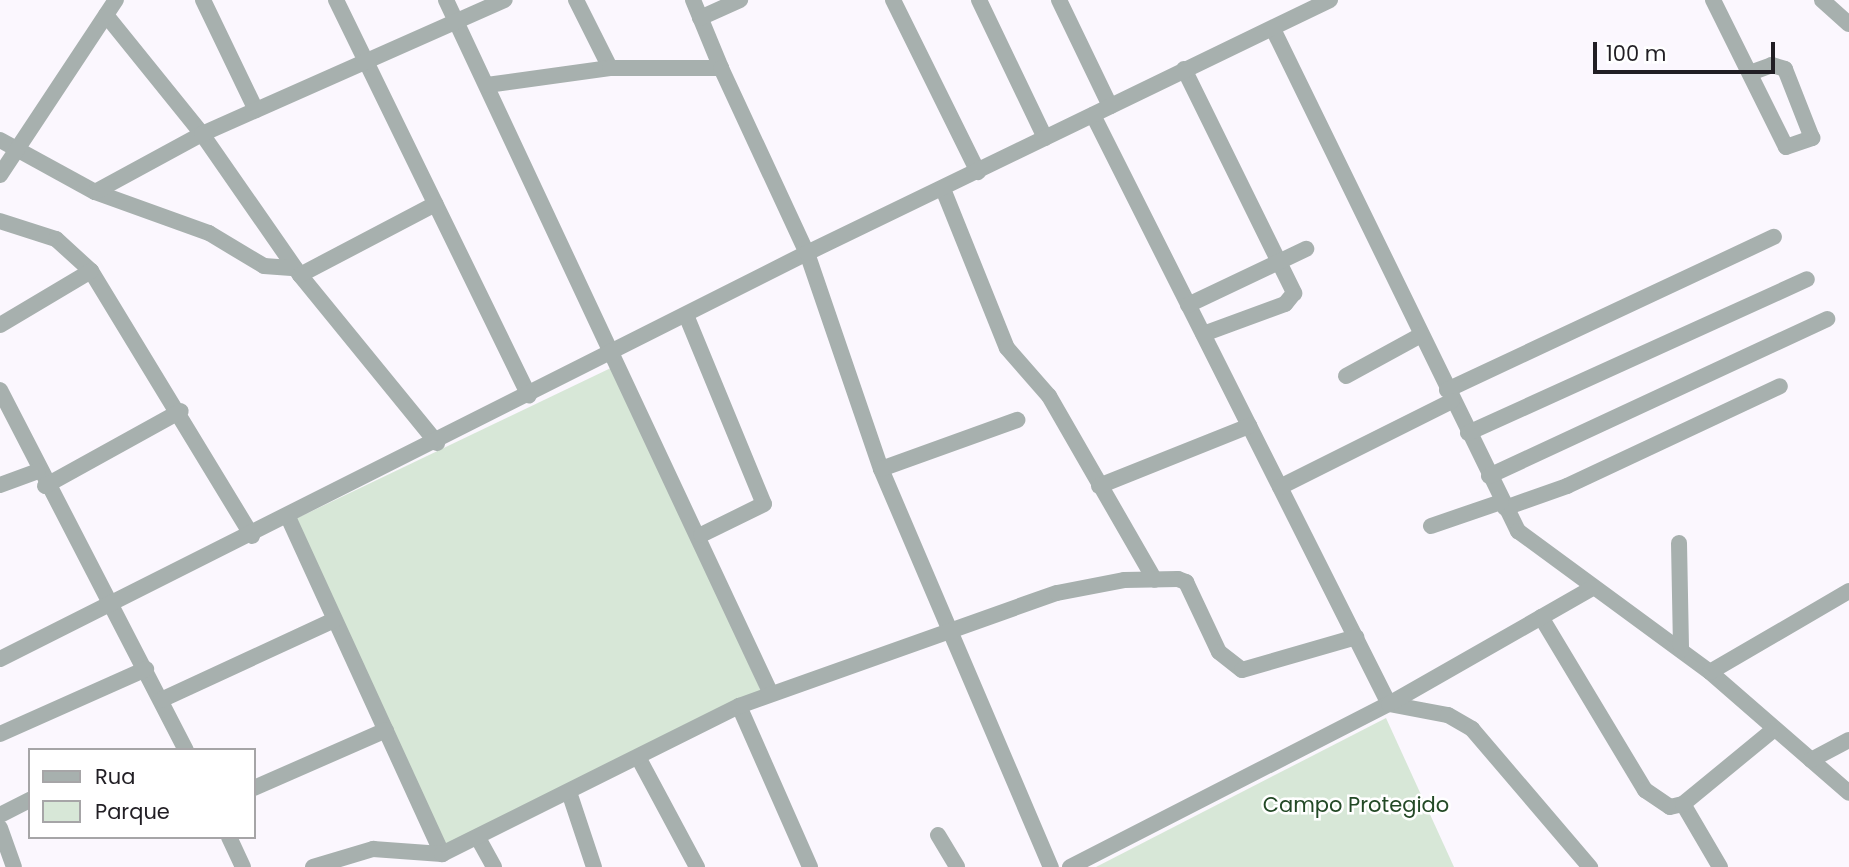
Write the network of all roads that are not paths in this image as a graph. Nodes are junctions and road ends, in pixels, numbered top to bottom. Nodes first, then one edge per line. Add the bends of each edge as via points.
1 (116, 0) edge
2 (202, 0) edge
3 (336, 0) edge
4 (446, 0) edge
5 (505, 0) edge
6 (576, 0) edge
7 (693, 0) edge
8 (740, 0) edge
9 (894, 0) edge
10 (979, 0) edge
11 (1059, 0) edge
12 (1330, 0) edge
13 (1713, 0) edge
14 (1822, 0) edge
15 (106, 15) junction
16 (700, 18) junction
17 (457, 22) junction
18 (1849, 24) edge
19 (1273, 29) junction
20 (364, 60) junction
21 (610, 68) junction
22 (721, 68) junction
23 (1184, 69) junction
24 (1750, 73) junction
25 (487, 85) junction
26 (1110, 106) junction
27 (256, 110) junction
28 (1093, 115) junction
29 (202, 134) junction
30 (1045, 138) junction
31 (0, 140) edge
32 (15, 150) junction
33 (978, 172) junction
34 (0, 176) edge
35 (943, 189) junction
36 (95, 192) junction
37 (436, 204) junction
38 (0, 221) edge
39 (1774, 237) dead end
40 (1306, 249) dead end
41 (807, 253) junction
42 (1279, 260) junction
43 (92, 271) junction
44 (298, 271) junction
45 (1807, 279) dead end
46 (1188, 305) junction
47 (686, 315) junction
48 (1827, 319) dead end
49 (0, 325) edge
50 (1203, 334) junction
51 (1421, 335) junction
52 (614, 350) junction
53 (1346, 376) dead end
54 (1780, 386) dead end
55 (0, 390) edge
56 (529, 395) junction
57 (1450, 395) junction
58 (181, 411) junction
59 (1017, 421) dead end
60 (1249, 426) junction
61 (1468, 433) junction
62 (437, 443) junction
63 (881, 469) junction
64 (38, 471) junction
65 (1489, 476) junction
66 (0, 485) edge
67 (45, 486) junction
68 (1099, 486) junction
69 (1280, 487) junction
70 (1503, 505) junction
71 (288, 517) junction
72 (1431, 526) dead end
73 (701, 535) junction
74 (252, 536) junction
75 (1679, 543) dead end
76 (1154, 579) junction
77 (1592, 588) junction
78 (1849, 591) edge
79 (108, 608) junction
80 (1541, 617) junction
81 (334, 620) junction
82 (947, 627) junction
83 (1356, 638) junction
84 (1681, 650) junction
85 (0, 659) edge
86 (146, 669) junction
87 (1710, 672) junction
88 (771, 694) junction
89 (161, 700) junction
90 (1389, 704) junction
91 (739, 706) junction
92 (386, 730) junction
93 (1772, 731) junction
94 (0, 734) edge
95 (1849, 740) edge
96 (185, 748) edge
97 (638, 757) junction
98 (1811, 760) junction
99 (256, 787) edge
100 (569, 792) junction
101 (1849, 793) edge
102 (28, 801) edge
103 (1683, 804) junction
104 (0, 815) edge
105 (0, 828) edge
106 (938, 835) dead end
107 (478, 838) junction
108 (230, 839) edge
109 (442, 854) junction
110 (14, 867) edge
111 (243, 867) edge
112 (313, 867) edge
113 (494, 867) edge
114 (594, 867) edge
115 (697, 867) edge
116 (810, 867) edge
117 (957, 867) edge
118 (1051, 867) edge
119 (1070, 867) edge
120 (1590, 867) edge
121 (1720, 867) edge

1 - 15 street
2 - 27 street
3 - 20 street
4 - 17 street
5 - 17 street
6 - 21 street
7 - 16 street
8 - 16 street
9 - 33 street
10 - 30 street
11 - 26 street
12 - 19 street
13 - 24 street
14 - 18 street
15 - 29 street
15 - 32 street
16 - 22 street
17 - 20 street
17 - 25 street
19 - 23 street
19 - 51 street
20 - 27 street
20 - 37 street
21 - 22 street
21 - 25 street
22 - 41 street
23 - 26 street
23 - 42 street
24 - 24 street via 1786,147 1812,138 1785,69 1772,65
25 - 52 street
26 - 28 street
27 - 29 street
28 - 30 street
28 - 46 street
29 - 36 street
29 - 44 street
30 - 33 street
31 - 32 street
32 - 34 street
32 - 36 street
33 - 35 street
35 - 41 street
35 - 68 street via 1002,339 1049,396
36 - 44 street via 209,233 264,266
37 - 44 street
37 - 56 street
38 - 43 street via 56,239
39 - 57 street
40 - 42 street
41 - 47 street
41 - 63 street
42 - 46 street
42 - 50 street via 1294,293 1289,302
43 - 49 street
43 - 58 street
44 - 62 street
45 - 61 street
46 - 50 street
47 - 52 street
47 - 73 street via 764,504
48 - 65 street
50 - 60 street
51 - 53 street
51 - 57 street
52 - 56 street
52 - 73 street
54 - 70 street via 1567,486
55 - 64 street
56 - 62 street
57 - 61 street
57 - 69 street
58 - 67 street
58 - 74 street
59 - 63 street
60 - 68 street
60 - 69 street
61 - 65 street
62 - 71 street
63 - 82 street
64 - 66 street
64 - 67 street
65 - 70 street
67 - 79 street
68 - 76 street
69 - 83 street
70 - 72 street
70 - 77 street via 1526,541
71 - 74 street
71 - 81 street
73 - 88 street
74 - 79 street
75 - 84 street
76 - 82 street via 1057,593
76 - 83 street via 1186,582 1219,652 1242,670
77 - 80 street
77 - 84 street
78 - 87 street
79 - 85 street
79 - 86 street
80 - 90 street
80 - 103 street via 1645,790 1670,807
81 - 89 street
81 - 92 street
82 - 88 street
82 - 118 street
83 - 90 street
84 - 87 street
86 - 89 street
86 - 94 street
87 - 93 street
88 - 91 street
89 - 96 street
90 - 119 street
90 - 120 street via 1448,716 1472,729
91 - 97 street
91 - 116 street
92 - 99 street
92 - 109 street
93 - 98 street
93 - 103 street
95 - 98 street
97 - 100 street
97 - 115 street
98 - 101 street
100 - 107 street
100 - 114 street
102 - 104 street
103 - 121 street
105 - 110 street
106 - 117 street
107 - 109 street
107 - 113 street
108 - 111 street
109 - 112 street via 373,849

